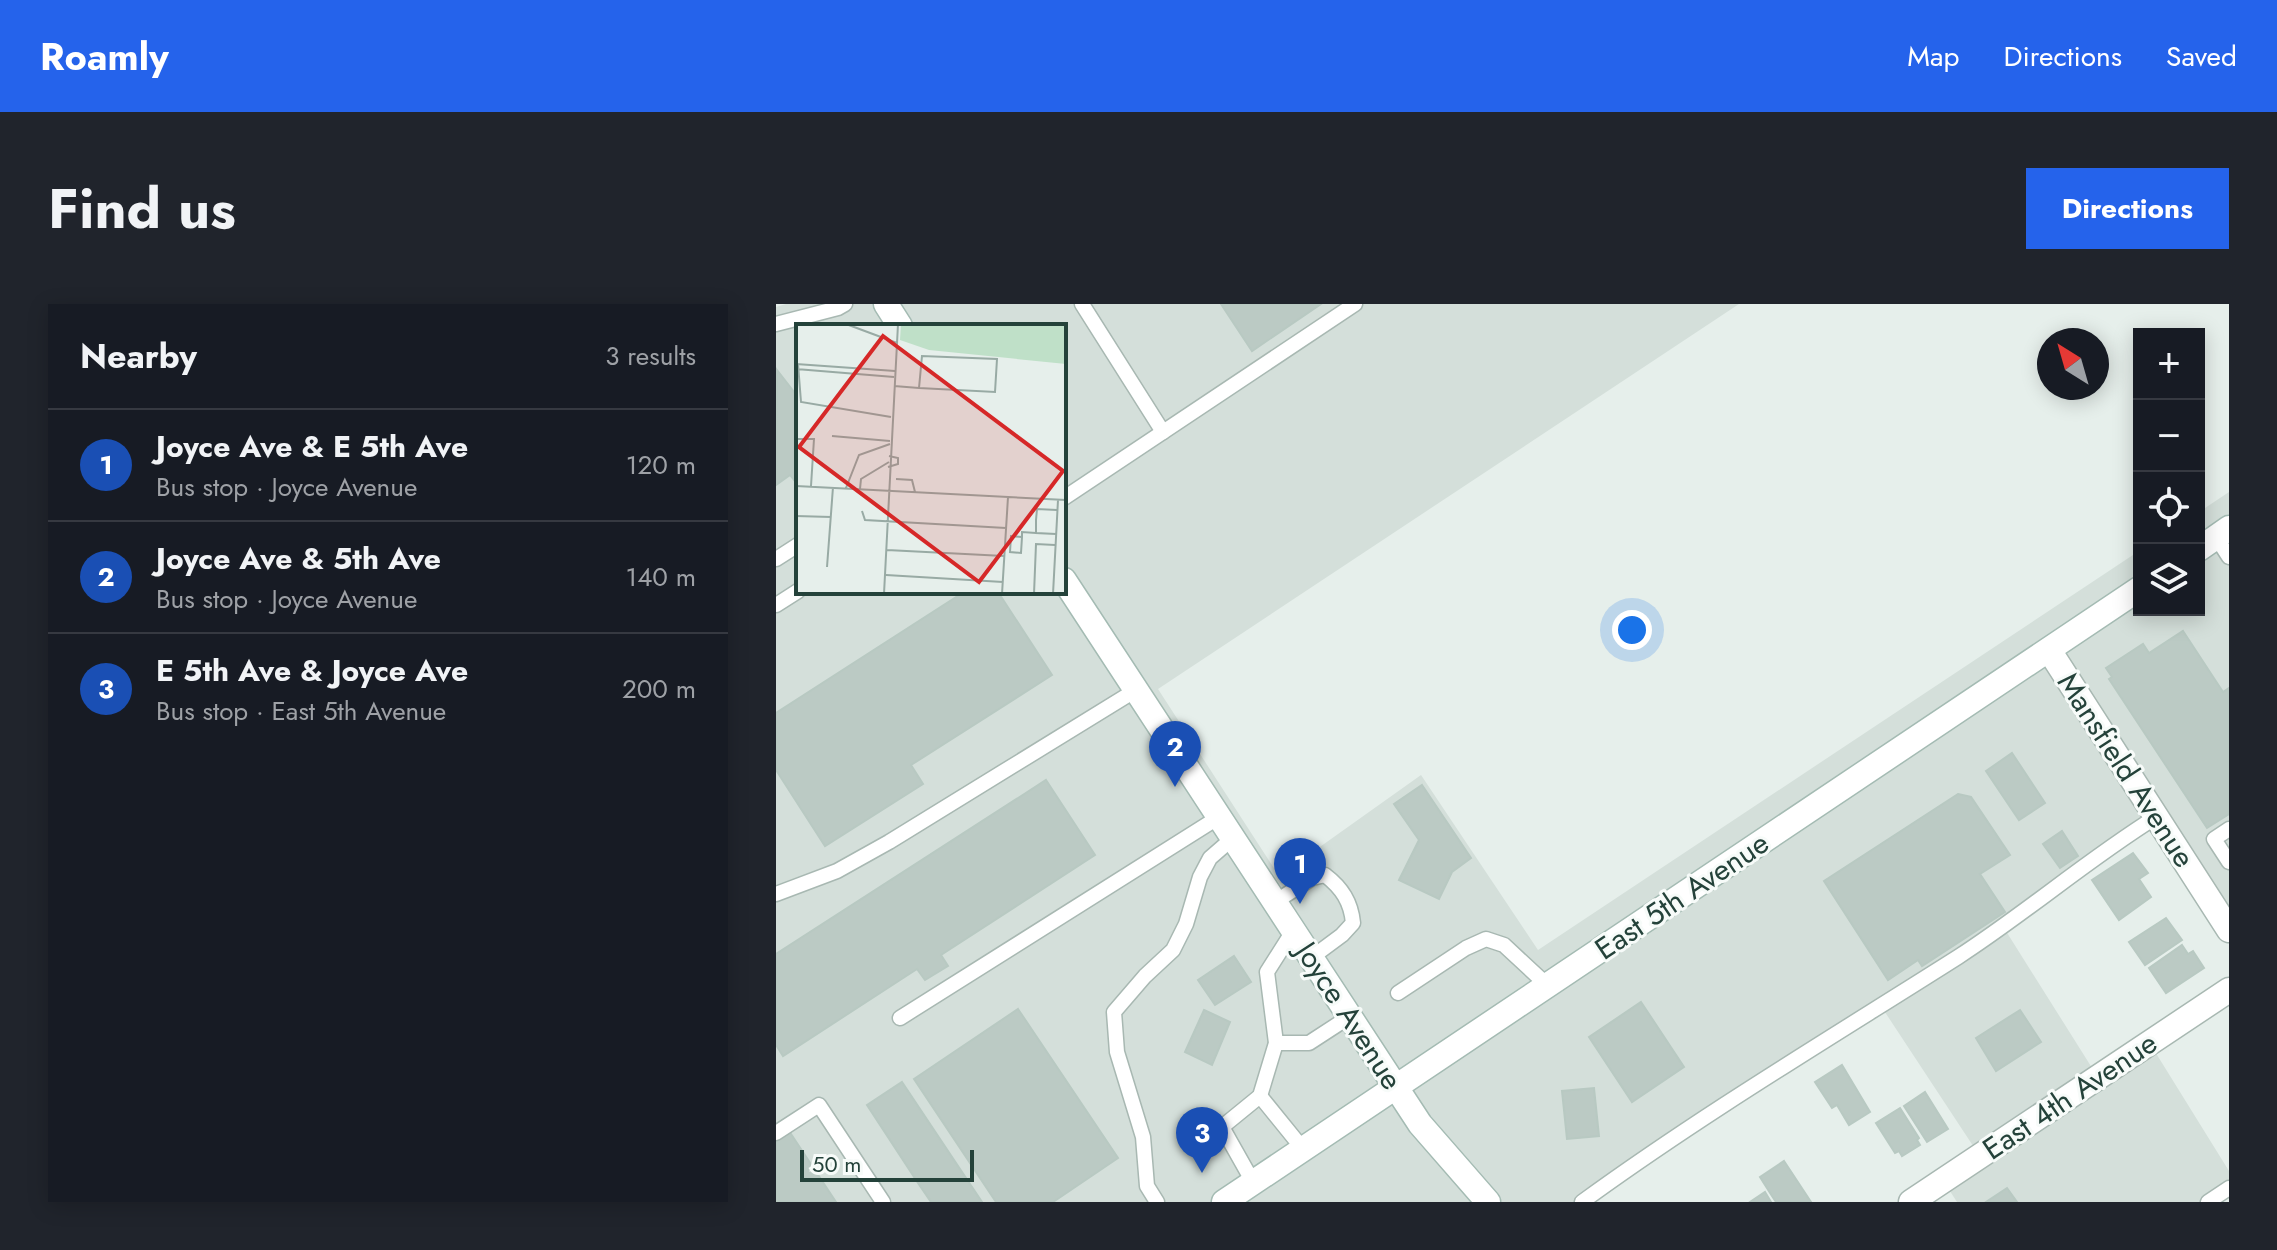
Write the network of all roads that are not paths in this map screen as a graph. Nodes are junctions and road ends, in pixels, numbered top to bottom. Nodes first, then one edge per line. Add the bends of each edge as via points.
1 (845, 304) edge
2 (886, 304) edge
3 (1082, 304) edge
4 (1355, 304) edge
5 (776, 324) edge
6 (899, 324) edge
7 (1163, 432) junction
8 (1066, 497) edge
9 (796, 546) edge
10 (776, 559) edge
11 (1066, 583) edge
12 (796, 592) edge
13 (2133, 593) edge
14 (776, 605) edge
15 (2049, 650) junction
16 (1136, 690) junction
17 (1219, 817) junction
18 (2156, 817) junction
19 (2229, 829) edge
20 (1233, 838) junction
21 (2229, 862) edge
22 (776, 894) edge
23 (1275, 902) junction
24 (2229, 930) edge
25 (1293, 931) junction
26 (1311, 958) junction
27 (1547, 985) junction
28 (2229, 990) edge
29 (1398, 993) dead end
30 (1349, 1017) junction
31 (900, 1018) dead end
32 (1276, 1043) junction
33 (1395, 1087) junction
34 (1260, 1096) junction
35 (776, 1133) edge
36 (1303, 1149) junction
37 (1253, 1182) junction
38 (2229, 1188) edge
39 (883, 1202) edge
40 (1157, 1202) edge
41 (1224, 1202) edge
42 (1488, 1202) edge
43 (1582, 1202) edge
44 (1911, 1202) edge
45 (2208, 1202) edge

1 - 5 lane
2 - 6 street
3 - 7 lane
4 - 7 lane
7 - 8 lane
9 - 10 lane
11 - 16 street, Joyce Avenue
12 - 14 lane
13 - 15 street, East 5th Avenue
15 - 18 street, Mansfield Avenue
15 - 27 street, East 5th Avenue
16 - 17 street, Joyce Avenue
16 - 22 lane via 889,842 837,871
17 - 20 street, Joyce Avenue
17 - 31 lane
18 - 24 street, Mansfield Avenue
18 - 43 lane via 1959,956 1829,1035
19 - 21 lane via 2214,839
20 - 23 street, Joyce Avenue
20 - 40 lane via 1210,858 1173,950 1114,1012 1117,1052 1143,1137 1147,1186
23 - 25 street, Joyce Avenue
23 - 26 lane via 1325,875 1352,907 1353,923
25 - 26 street, Joyce Avenue
25 - 32 lane via 1267,972
26 - 30 street, Joyce Avenue
27 - 29 lane via 1504,945 1486,939
27 - 33 street, East 5th Avenue
28 - 44 street, East 4th Avenue
30 - 32 lane via 1309,1043
30 - 33 street, Joyce Avenue
32 - 34 lane
33 - 36 street, East 5th Avenue
33 - 42 street, Joyce Avenue
34 - 36 lane
34 - 37 lane via 1222,1127
35 - 39 lane via 819,1105
36 - 37 street, East 5th Avenue
37 - 41 street, East 5th Avenue
38 - 45 lane

